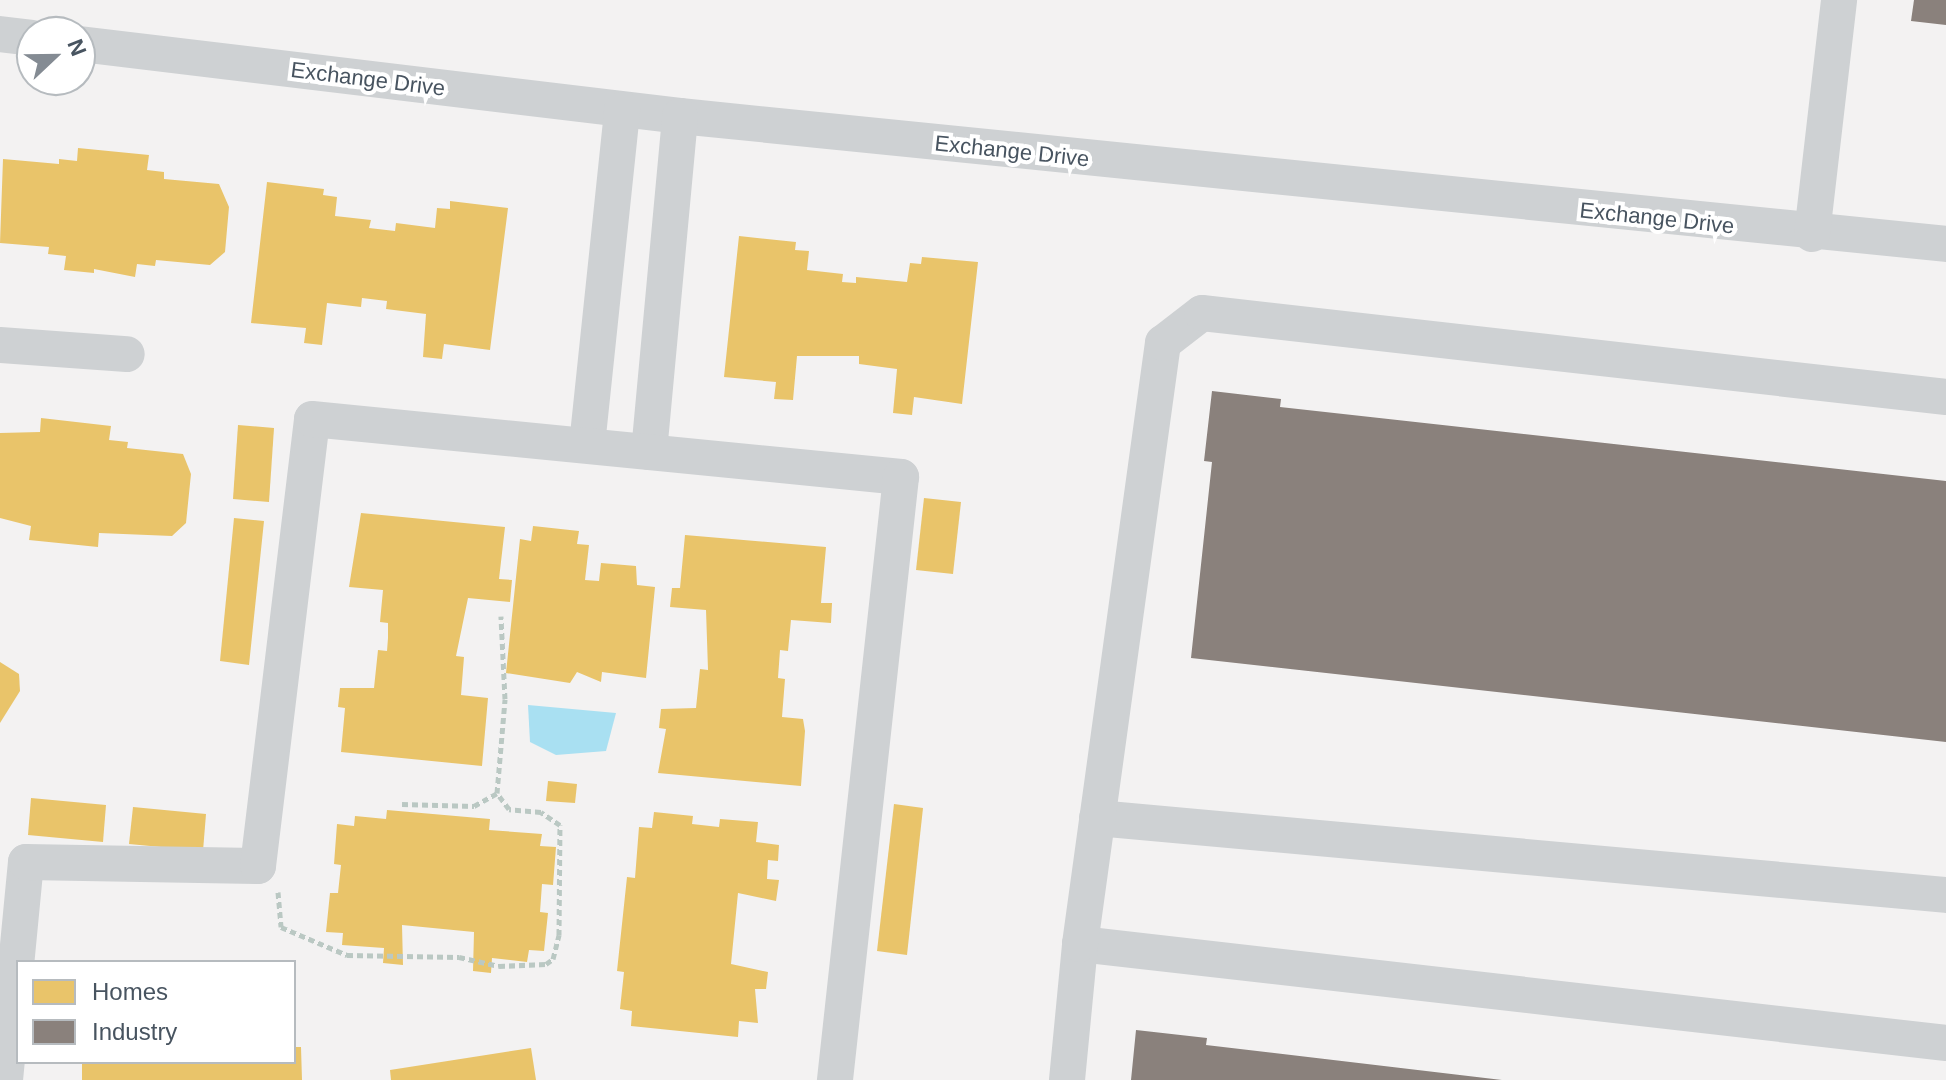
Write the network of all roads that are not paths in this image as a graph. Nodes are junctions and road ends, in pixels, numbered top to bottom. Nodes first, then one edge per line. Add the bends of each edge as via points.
1 (1839, 0) edge
2 (96, 46) edge
3 (622, 110) junction
4 (680, 116) junction
5 (1812, 234) junction
6 (1946, 244) edge
7 (0, 345) edge
8 (127, 354) dead end
9 (1946, 397) edge
10 (587, 445) junction
11 (649, 452) junction
12 (1097, 818) junction
13 (1946, 895) edge
14 (1080, 944) junction
15 (17, 960) edge
16 (16, 966) edge
17 (1946, 1043) edge
18 (5, 1080) edge
19 (835, 1080) edge
20 (1067, 1080) edge

1 - 5 street
2 - 3 street, Exchange Drive
3 - 4 street, Exchange Drive
3 - 10 street
4 - 5 street, Exchange Drive
4 - 11 street
5 - 6 street, Exchange Drive
7 - 8 street
9 - 12 street via 1202,313 1163,343
10 - 11 street
10 - 15 street via 312,419 258,866 26,862
11 - 19 street via 901,477
12 - 13 street
12 - 14 street
14 - 17 street
14 - 20 street
16 - 18 street

